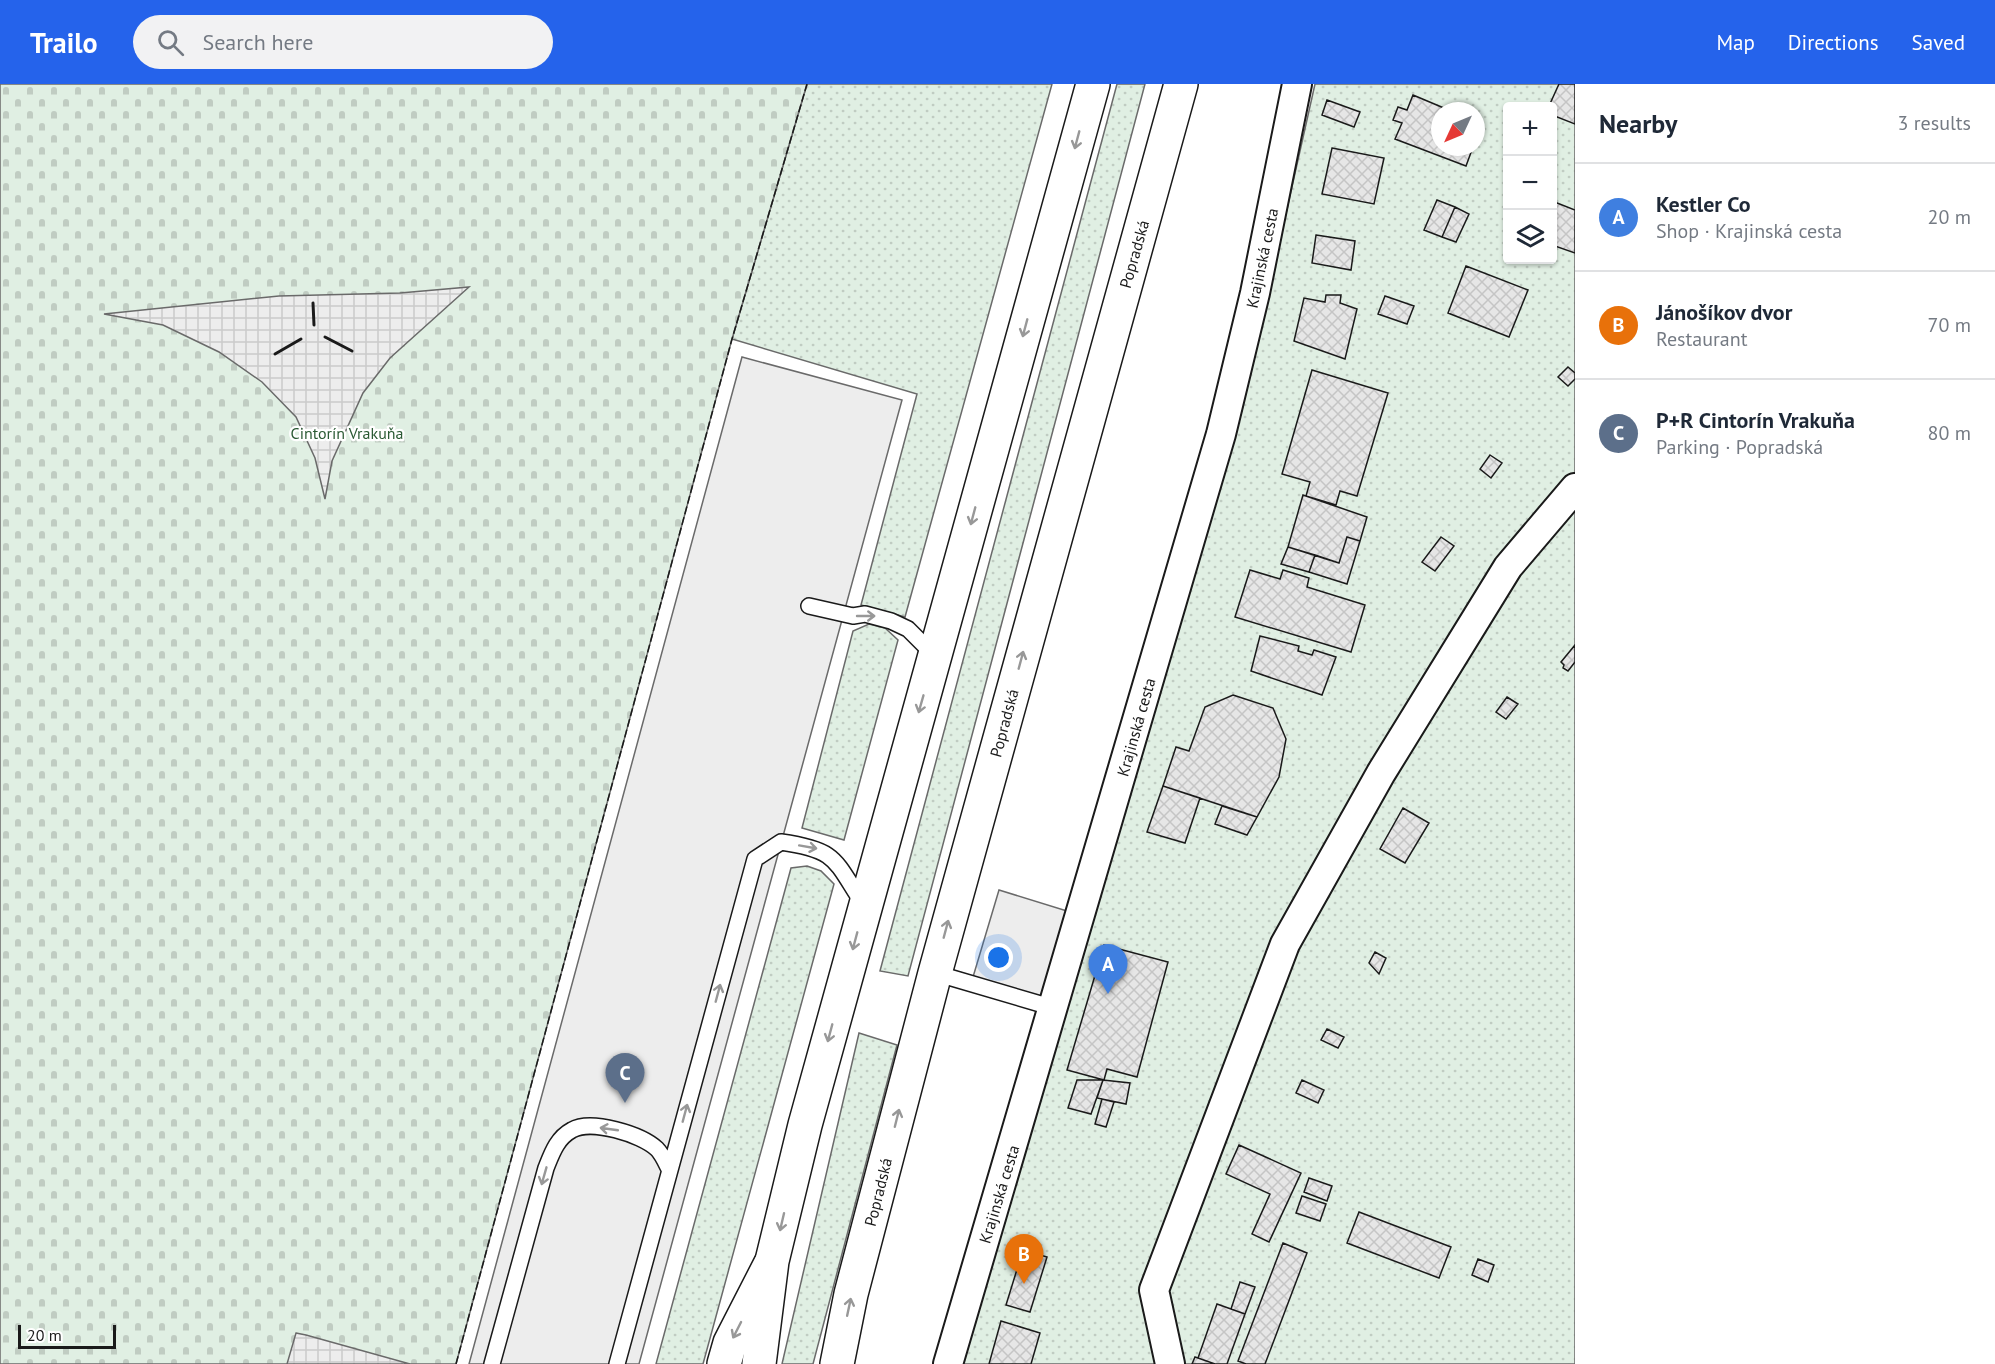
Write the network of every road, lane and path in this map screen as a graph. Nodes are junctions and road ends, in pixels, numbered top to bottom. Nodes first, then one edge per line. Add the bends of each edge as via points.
1 (1092, 84) edge
2 (1181, 84) edge
3 (1297, 84) edge
4 (1575, 488) edge
5 (809, 606) dead end
6 (934, 655) junction
7 (865, 906) junction
8 (934, 972) junction
9 (1054, 1008) junction
10 (669, 1169) junction
11 (772, 1261) junction
12 (492, 1364) edge
13 (617, 1364) edge
14 (724, 1364) edge
15 (759, 1364) edge
16 (837, 1364) edge
17 (948, 1364) edge
18 (1170, 1364) edge

1 -> 6 main road
8 -> 2 main road, Popradská
3 - 9 street, Krajinská cesta via 1255,293 1221,435
4 - 18 street via 1508,567 1381,773 1285,944 1154,1290
5 -> 6 lane via 891,621 908,629
6 -> 7 main road
10 -> 7 lane via 755,859 781,842 817,848 834,859
7 -> 11 main road
8 - 9 lane
16 -> 8 main road, Popradská
9 - 17 street, Krajinská cesta
10 -> 12 lane via 657,1150 640,1138 617,1130 574,1128 562,1137 546,1168
10 - 13 lane
11 -> 14 main road via 730,1343
11 - 15 main road

